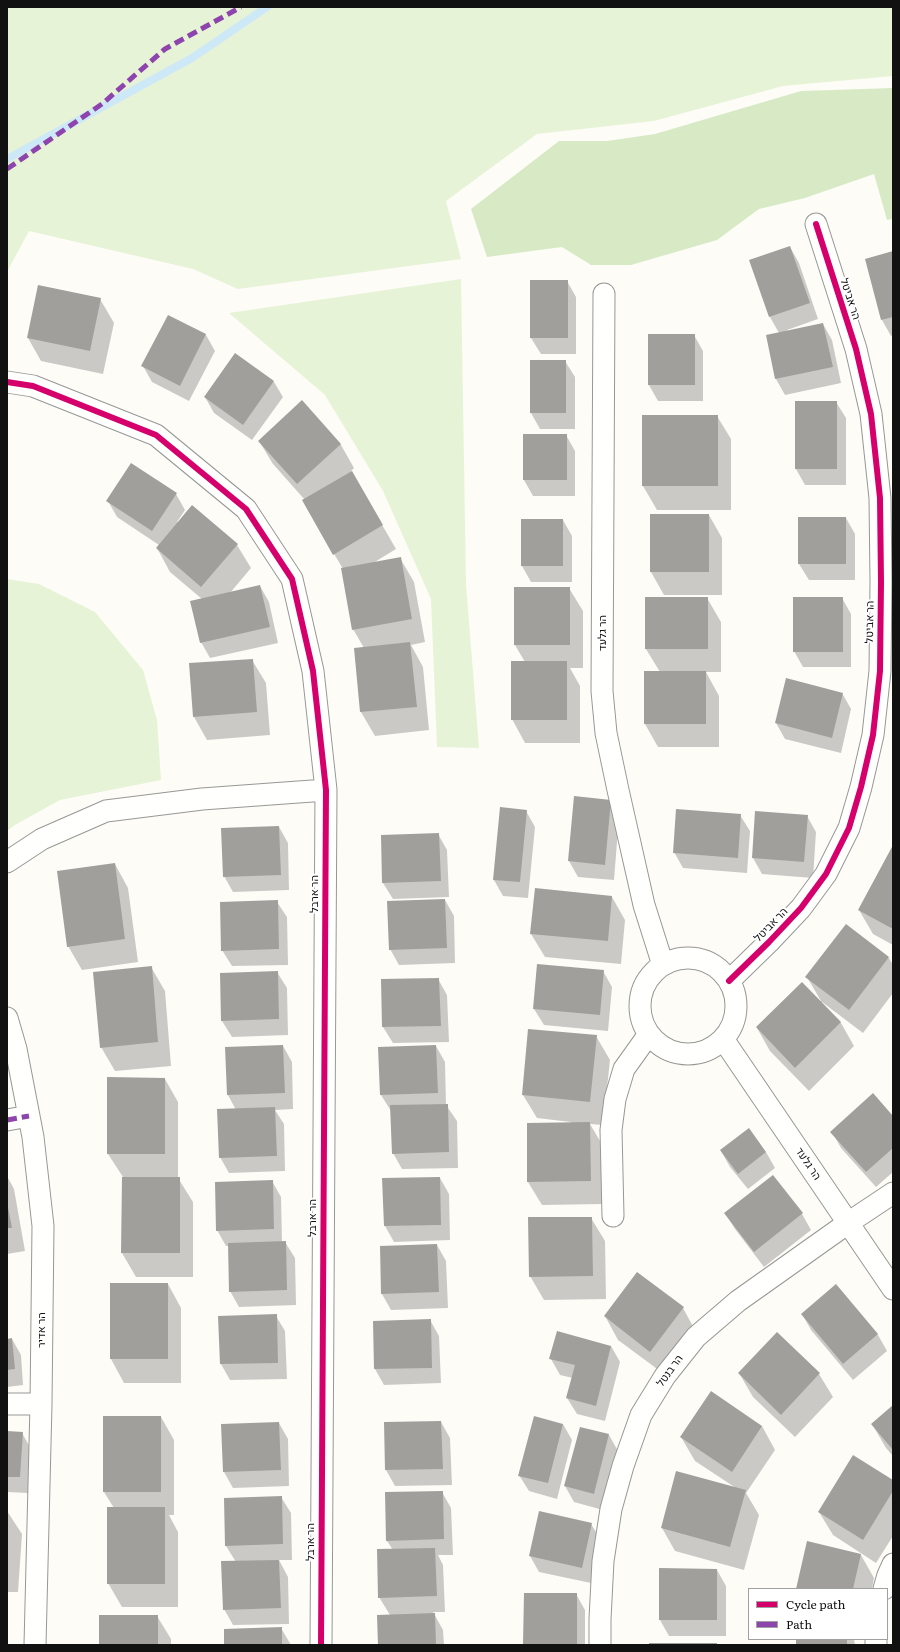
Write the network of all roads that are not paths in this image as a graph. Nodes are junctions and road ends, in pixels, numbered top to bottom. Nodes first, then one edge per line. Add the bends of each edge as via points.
1 (816, 224) dead end
2 (604, 294) dead end
3 (7, 382) edge
4 (326, 790) junction
5 (7, 862) edge
6 (663, 965) junction
7 (729, 981) junction
8 (7, 1018) edge
9 (649, 1034) junction
10 (723, 1039) junction
11 (29, 1116) junction
12 (7, 1120) edge
13 (893, 1193) edge
14 (613, 1216) dead end
15 (848, 1223) junction
16 (893, 1289) edge
17 (7, 1404) edge
18 (41, 1404) junction
19 (893, 1564) edge
20 (884, 1588) edge
21 (35, 1645) edge
22 (321, 1645) edge
23 (600, 1645) edge

1 - 7 street, הר אביטל via 856,349 871,414 880,498 881,582 880,671 874,735 849,828 826,874 802,908
2 - 6 street, הר גלעד via 603,698 606,733 644,905
3 - 4 street, הר ארבל via 33,386 156,435 246,509 292,579 314,671
4 - 5 street via 202,799 106,811 42,839
4 - 22 street, הר ארבל
6 - 7 street via 678,959 705,961 718,969
6 - 9 street via 650,976 642,992 640,1010
7 - 10 street via 734,994 735,1010 732,1025
8 - 11 street, הר אדיר
9 - 10 street via 662,1046 678,1053 694,1054 710,1048
9 - 14 street via 624,1069 615,1099 611,1130
10 - 15 street, הר גלעד
11 - 12 street
11 - 18 street, הר אדיר via 43,1226
13 - 15 street, הר בנטל
15 - 16 street, הר גלעד
15 - 23 street, הר בנטל via 738,1301 696,1337 665,1376 645,1409 623,1466 611,1509 603,1561
17 - 18 street
18 - 21 street, הר אדיר
19 - 20 street

